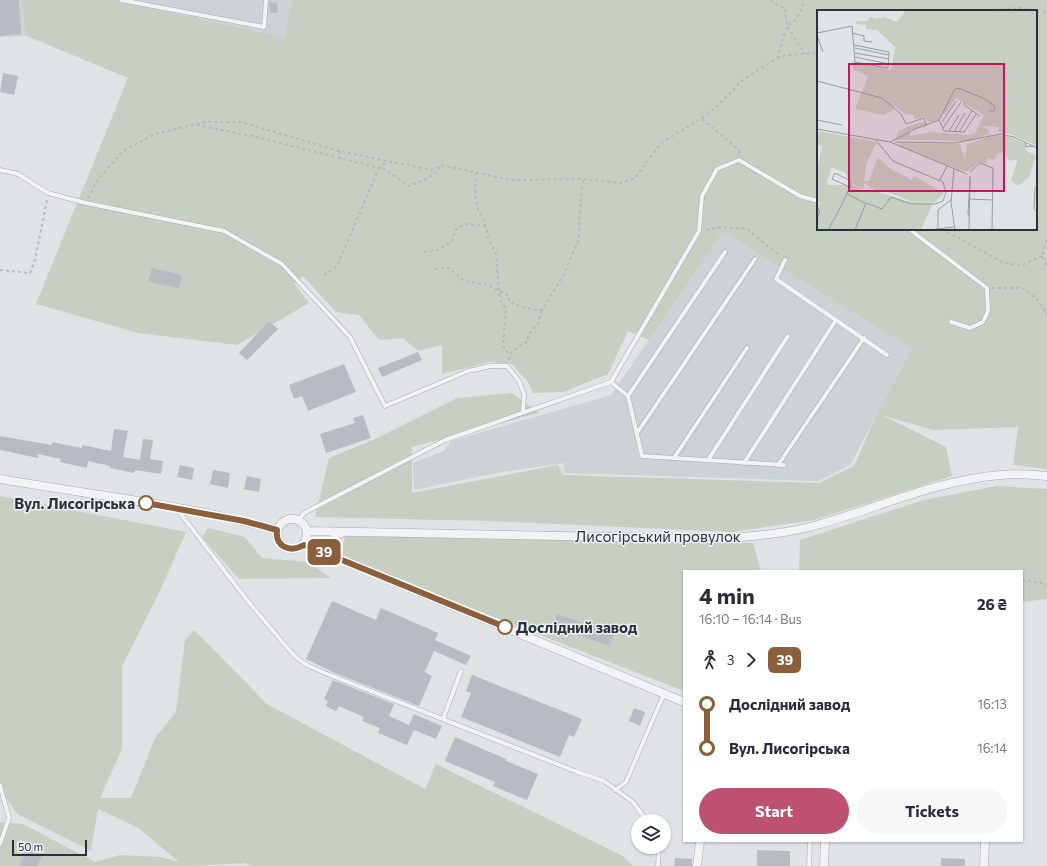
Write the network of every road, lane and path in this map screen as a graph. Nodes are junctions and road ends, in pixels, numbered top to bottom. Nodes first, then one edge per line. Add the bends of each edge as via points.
1 (121, 0) edge
2 (266, 0) edge
3 (771, 0) edge
4 (804, 0) edge
5 (992, 10) edge
6 (1031, 10) edge
7 (1037, 11) edge
8 (1047, 13) edge
9 (787, 26) junction
10 (817, 53) edge
11 (805, 54) junction
12 (777, 58) junction
13 (702, 118) junction
14 (195, 124) junction
15 (339, 150) junction
16 (341, 160) junction
17 (388, 160) junction
18 (738, 160) junction
19 (441, 165) junction
20 (379, 168) junction
21 (0, 170) edge
22 (476, 172) junction
23 (583, 179) junction
24 (48, 193) junction
25 (817, 201) edge
26 (86, 203) junction
27 (485, 226) junction
28 (910, 230) edge
29 (944, 230) edge
30 (699, 231) junction
31 (1047, 240) edge
32 (424, 252) dead end
33 (725, 252) dead end
34 (1042, 256) junction
35 (755, 259) dead end
36 (784, 260) joint
37 (1047, 266) edge
38 (434, 268) dead end
39 (0, 270) edge
40 (324, 275) dead end
41 (987, 288) junction
42 (499, 291) junction
43 (542, 310) junction
44 (1047, 315) edge
45 (836, 320) junction
46 (951, 322) dead end
47 (788, 336) dead end
48 (864, 338) junction
49 (747, 348) dead end
50 (509, 355) junction
51 (887, 355) dead end
52 (508, 366) junction
53 (611, 382) junction
54 (628, 396) junction
55 (523, 413) junction
56 (637, 433) junction
57 (674, 458) junction
58 (708, 460) junction
59 (744, 463) junction
60 (778, 465) junction
61 (784, 465) dead end
62 (1047, 476) edge
63 (0, 479) edge
64 (176, 508) junction
65 (299, 520) junction
66 (277, 530) junction
67 (308, 531) junction
68 (343, 532) junction
69 (304, 545) junction
70 (336, 557) junction
71 (1023, 580) edge
72 (1047, 584) edge
73 (461, 671) dead end
74 (664, 694) junction
75 (683, 702) edge
76 (443, 720) junction
77 (0, 785) edge
78 (615, 790) junction
79 (642, 814) edge
80 (2, 835) edge
81 (700, 842) edge
82 (810, 842) edge
83 (825, 842) edge
84 (985, 842) edge
85 (0, 844) edge
86 (659, 854) edge
87 (658, 866) edge
88 (697, 866) edge
89 (808, 866) edge
90 (824, 866) edge
91 (984, 866) edge

1 - 2 lane via 264,27
3 - 9 path via 772,3 785,8
4 - 9 path via 803,8 794,23
5 - 6 path
7 - 8 path
9 - 11 path
9 - 12 path
10 - 11 path
11 - 12 path
12 - 13 path via 744,79
13 - 18 path via 739,150
13 - 23 path via 661,143 635,178 620,183
14 - 15 path via 241,122
14 - 16 path
14 - 26 path via 155,134 123,151 97,181
15 - 16 path
15 - 17 path
16 - 20 path
17 - 19 path via 431,170
17 - 20 path
18 - 25 lane via 800,196
18 - 30 lane via 717,169 702,196
19 - 20 path via 426,180 409,186
19 - 22 path
20 - 40 path via 337,266
21 - 24 lane via 18,174
22 - 23 path via 511,180
22 - 27 path via 475,194
23 - 43 path via 579,239 563,276
24 - 26 lane
24 - 39 path via 35,260 30,272
26 - 52 lane via 224,231 282,264 350,337 385,406 468,371 491,366
27 - 32 path via 465,224 455,230 452,241 438,250
27 - 42 path via 496,254
28 - 41 lane
29 - 34 path via 1002,262 1020,266
30 - 36 path via 721,228 748,229
30 - 53 lane
31 - 34 path
33 - 54 lane
34 - 37 path
35 - 56 lane
36 - 45 lane via 776,279
38 - 42 path via 449,268 464,282 488,285
41 - 44 path via 1022,288 1037,299
41 - 46 lane via 988,311 982,322 970,328
42 - 43 path via 509,296 509,302 532,310
42 - 50 path via 506,309 503,346
43 - 50 path via 538,324 528,335 528,341
45 - 48 lane
45 - 59 lane
47 - 58 lane
48 - 51 lane
48 - 60 lane
49 - 57 lane
50 - 52 path
52 - 55 lane via 519,381 524,394
53 - 54 lane
53 - 55 lane
54 - 56 lane
55 - 65 lane via 445,440 304,513
56 - 57 lane via 642,456
57 - 58 lane
58 - 59 lane
59 - 60 lane
60 - 61 lane
62 - 68 street, Лисогірський провулок via 1002,475 972,478 931,488 816,525 769,534 720,539
63 - 64 street
64 - 66 street
64 - 76 lane via 246,600 298,659 325,673
65 - 66 street via 292,518 284,521
65 - 67 street via 305,524
66 - 69 street via 276,536 283,546 290,550
67 - 68 street, Лисогірський провулок
67 - 69 street via 308,539
68 - 70 street via 330,544 331,552
69 - 70 street
70 - 74 street
71 - 72 path
73 - 76 lane
74 - 75 street
74 - 78 lane via 626,782
76 - 78 lane via 604,782
77 - 80 lane via 9,818
78 - 79 lane via 633,802
80 - 85 lane
81 - 88 street
82 - 89 lane
83 - 90 street
84 - 91 street
86 - 87 lane

